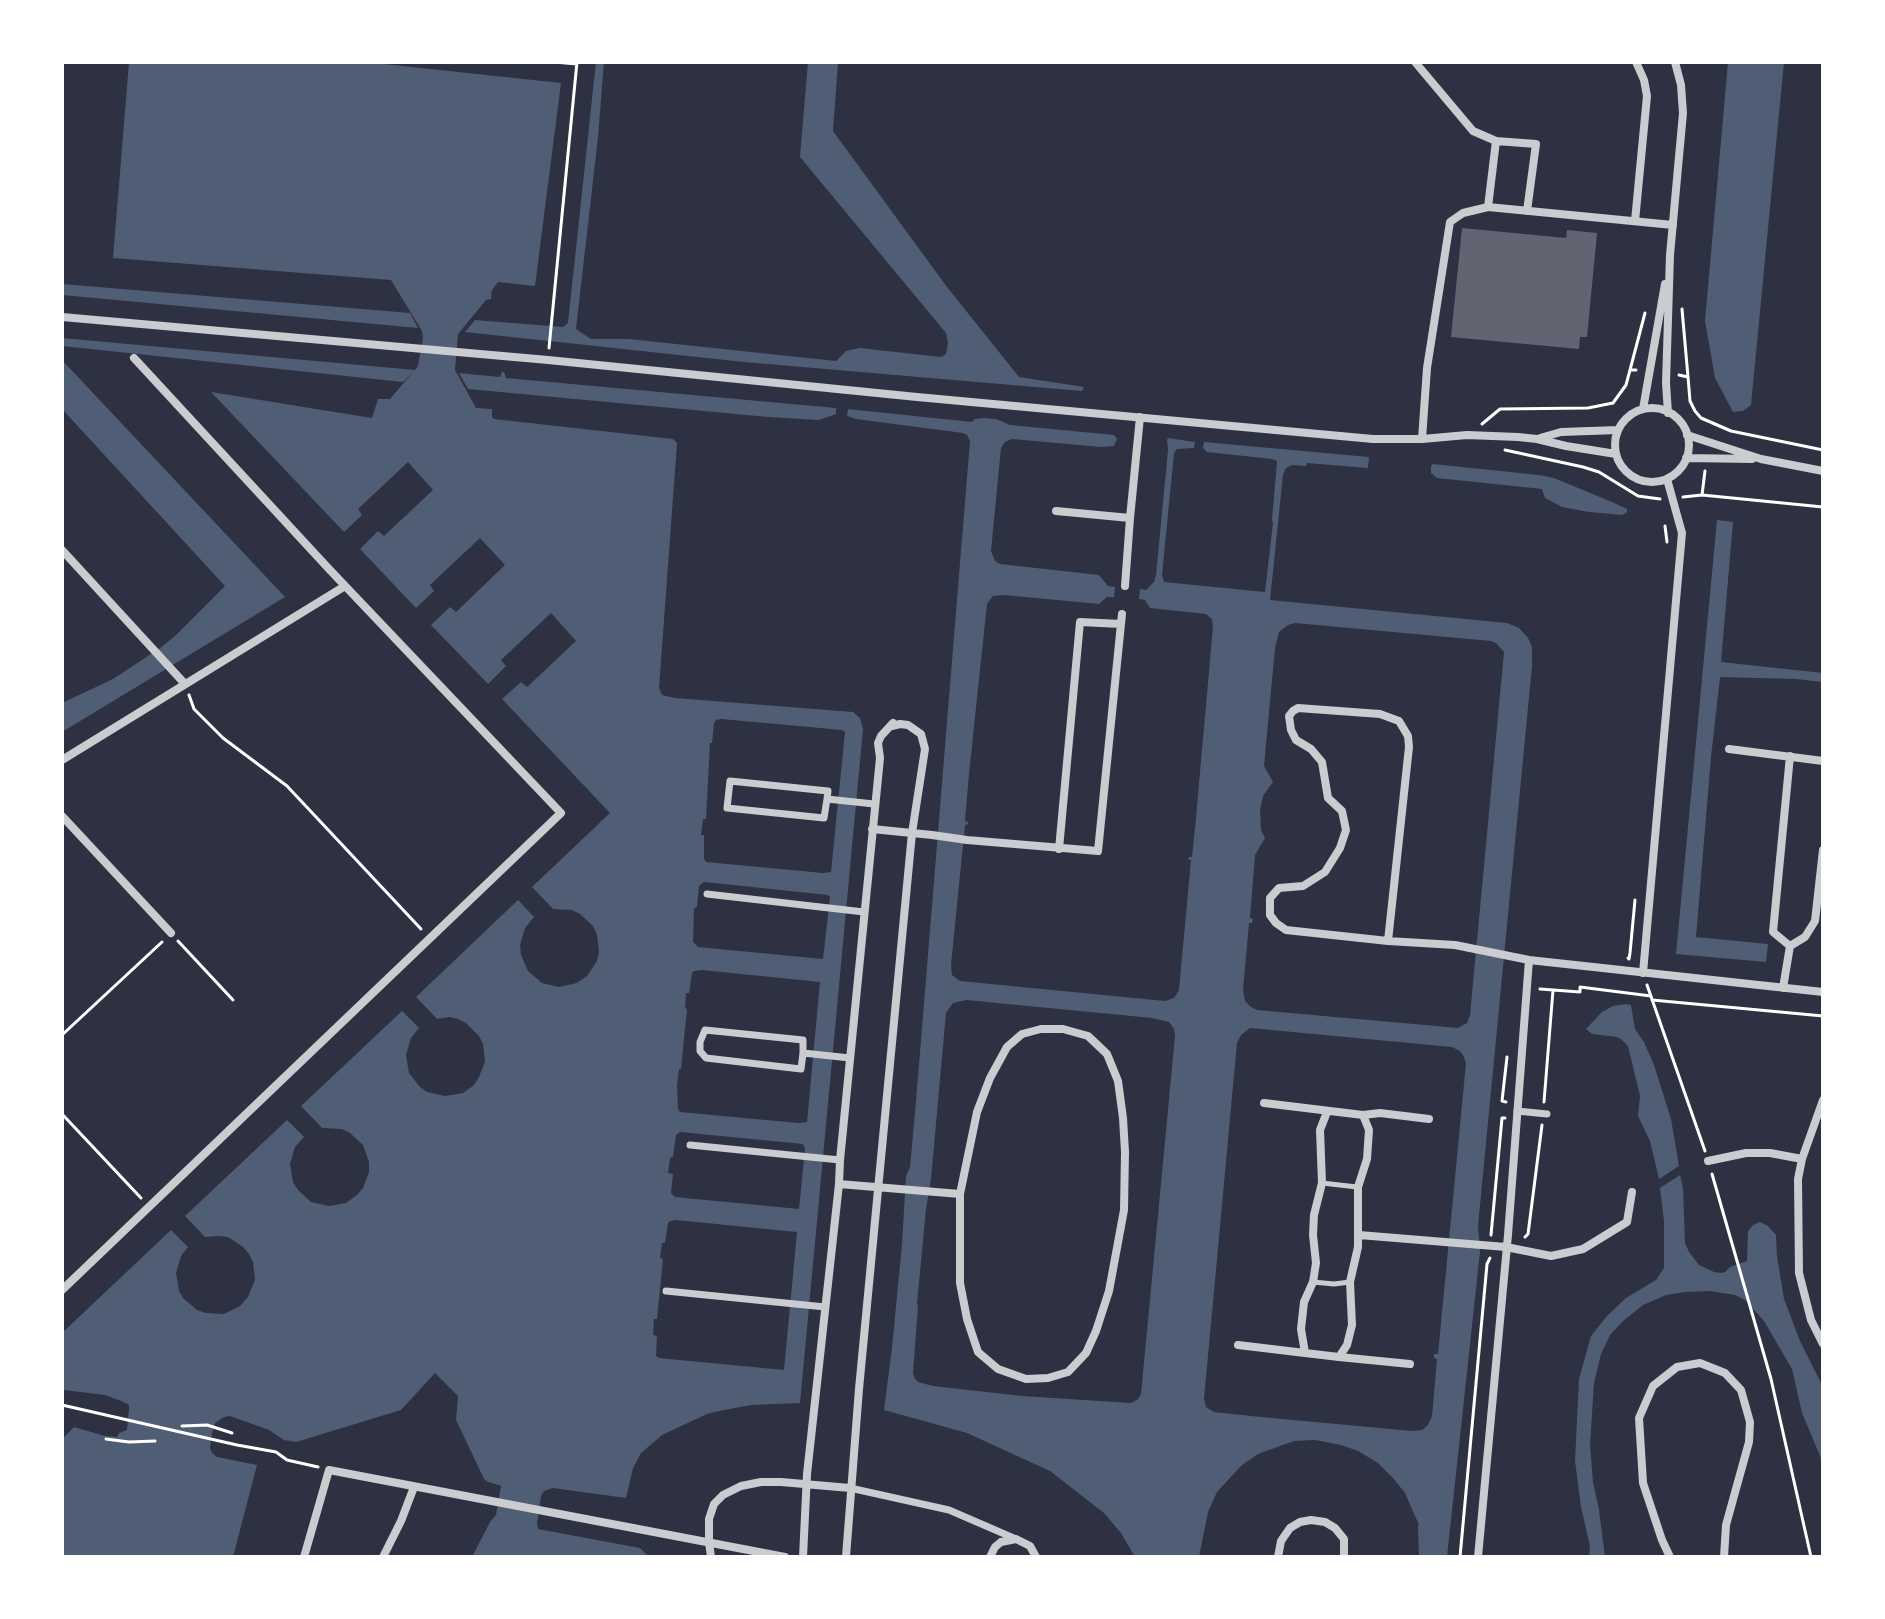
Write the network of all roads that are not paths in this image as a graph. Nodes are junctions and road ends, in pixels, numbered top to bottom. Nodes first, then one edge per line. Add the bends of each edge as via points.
1 (1415, 62) edge
2 (1636, 62) edge
3 (1675, 62) edge
4 (1496, 141) junction
5 (1488, 207) junction
6 (1527, 211) junction
7 (1635, 221) junction
8 (1673, 225) junction
9 (1670, 255) junction
10 (62, 317) edge
11 (134, 358) dead end
12 (1643, 409) junction
13 (1668, 413) junction
14 (1140, 417) junction
15 (1618, 430) junction
16 (1687, 435) junction
17 (1422, 439) junction
18 (1537, 439) junction
19 (1616, 454) junction
20 (1686, 458) junction
21 (1761, 459) junction
22 (1823, 471) edge
23 (1667, 479) junction
24 (1056, 511) dead end
25 (1130, 518) junction
26 (64, 556) edge
27 (345, 586) junction
28 (1125, 586) dead end
29 (1122, 614) dead end
30 (1121, 624) junction
31 (185, 684) junction
32 (1729, 749) dead end
33 (1790, 756) junction
34 (62, 760) edge
35 (1823, 761) edge
36 (827, 799) junction
37 (874, 804) junction
38 (62, 816) edge
39 (872, 829) junction
40 (912, 833) junction
41 (1059, 849) junction
42 (1823, 850) edge
43 (707, 894) dead end
44 (864, 912) junction
45 (171, 933) road end
46 (1388, 941) junction
47 (1790, 946) junction
48 (1529, 960) junction
49 (1643, 973) junction
50 (1783, 988) junction
51 (1823, 992) edge
52 (803, 1053) junction
53 (850, 1058) junction
54 (1823, 1100) edge
55 (1264, 1103) dead end
56 (1517, 1111) junction
57 (1327, 1112) junction
58 (1547, 1114) dead end
59 (1363, 1115) junction
60 (1429, 1119) dead end
61 (690, 1145) dead end
62 (1802, 1159) junction
63 (840, 1160) junction
64 (1708, 1161) road end
65 (1322, 1183) junction
66 (839, 1184) junction
67 (878, 1186) junction
68 (1358, 1187) junction
69 (1632, 1192) dead end
70 (960, 1194) junction
71 (1359, 1235) junction
72 (1506, 1247) junction
73 (1313, 1282) junction
74 (1350, 1282) junction
75 (64, 1285) edge
76 (666, 1291) dead end
77 (825, 1307) junction
78 (1823, 1344) edge
79 (1238, 1345) dead end
80 (1305, 1353) junction
81 (1339, 1357) junction
82 (1410, 1364) dead end
83 (806, 1485) junction
84 (414, 1487) junction
85 (850, 1488) junction
86 (1016, 1539) junction
87 (709, 1542) junction
88 (304, 1557) edge
89 (383, 1557) edge
90 (711, 1557) edge
91 (785, 1557) edge
92 (803, 1557) edge
93 (846, 1557) edge
94 (990, 1557) edge
95 (1036, 1557) edge
96 (1278, 1557) edge
97 (1344, 1557) edge
98 (1478, 1557) edge
99 (1670, 1557) edge
100 (1724, 1557) edge

1 - 4 street via 1473,131
2 - 7 street via 1647,96
3 - 8 street via 1683,113
4 - 5 street
4 - 6 street via 1536,144
5 - 6 street
5 - 17 street via 1450,222 1427,368
6 - 7 street
7 - 8 street
8 - 9 street
9 - 12 street
9 - 13 street
10 - 14 street
11 - 27 street
12 - 13 street
12 - 15 street
13 - 16 street
14 - 17 street
14 - 25 street
15 - 18 street via 1561,432
15 - 19 street
16 - 20 street
16 - 21 street
17 - 18 street
18 - 19 street
19 - 23 street via 1621,466 1641,481
20 - 21 street
20 - 23 street
21 - 22 street
23 - 49 street via 1682,533
24 - 25 street
25 - 28 street
26 - 31 street
27 - 31 street
27 - 75 street via 561,813
29 - 30 street
30 - 41 street via 1098,851
30 - 41 street via 1080,622
31 - 34 street
32 - 33 street
33 - 35 street
33 - 47 street via 1773,932
36 - 36 street via 824,818 727,808 730,781 828,791
36 - 37 street
37 - 39 street
37 - 40 street via 881,736 893,723 908,725 921,734 925,749
38 - 45 street
39 - 40 street
39 - 44 street
40 - 41 street
40 - 67 street
42 - 47 street via 1815,921 1805,937
43 - 44 street
44 - 53 street
46 - 46 street via 1408,736 1399,721 1380,714 1298,708 1289,716 1291,730 1322,762 1328,798 1342,811 1346,830 1325,872 1303,886 1274,892 1270,915 1286,930
46 - 48 street via 1455,945
47 - 50 street
48 - 49 street
48 - 56 street
49 - 50 street
50 - 51 street
52 - 52 street via 801,1069 706,1058 700,1042 705,1030 803,1040
52 - 53 street
53 - 63 street
54 - 62 street
55 - 57 street
56 - 58 street
56 - 72 street
57 - 59 street
57 - 65 street via 1320,1130
59 - 60 street
59 - 68 street via 1369,1130 1367,1159
61 - 63 street
62 - 64 street via 1746,1153
62 - 78 street via 1799,1273
63 - 66 street
65 - 68 lane
65 - 73 street via 1314,1215
66 - 67 street
66 - 77 street
67 - 70 street
67 - 85 street
68 - 71 street
69 - 72 street via 1627,1222 1583,1249 1551,1256
70 - 70 street via 960,1283 978,1352 998,1369 1026,1379 1068,1372 1086,1353 1096,1331 1124,1210 1118,1081 1107,1054 1088,1036 1041,1029 1022,1034 1007,1047 977,1112
71 - 72 street
71 - 74 street
72 - 98 street
73 - 74 lane
73 - 80 street via 1304,1302
74 - 81 street via 1352,1325
76 - 77 street
77 - 83 street
79 - 80 street
80 - 81 street
81 - 82 street
83 - 85 street
83 - 87 street via 761,1482 723,1495 709,1519
83 - 92 street
84 - 87 street
84 - 88 street via 329,1470
84 - 89 street
85 - 86 street via 949,1510
85 - 93 street
86 - 94 street via 1001,1542
86 - 95 street via 1030,1546
87 - 90 street
87 - 91 street
96 - 97 street via 1290,1528 1311,1520 1335,1528 1344,1539
99 - 100 street via 1643,1483 1639,1418 1653,1386 1677,1367 1700,1363 1725,1373 1741,1390 1750,1422 1726,1525

